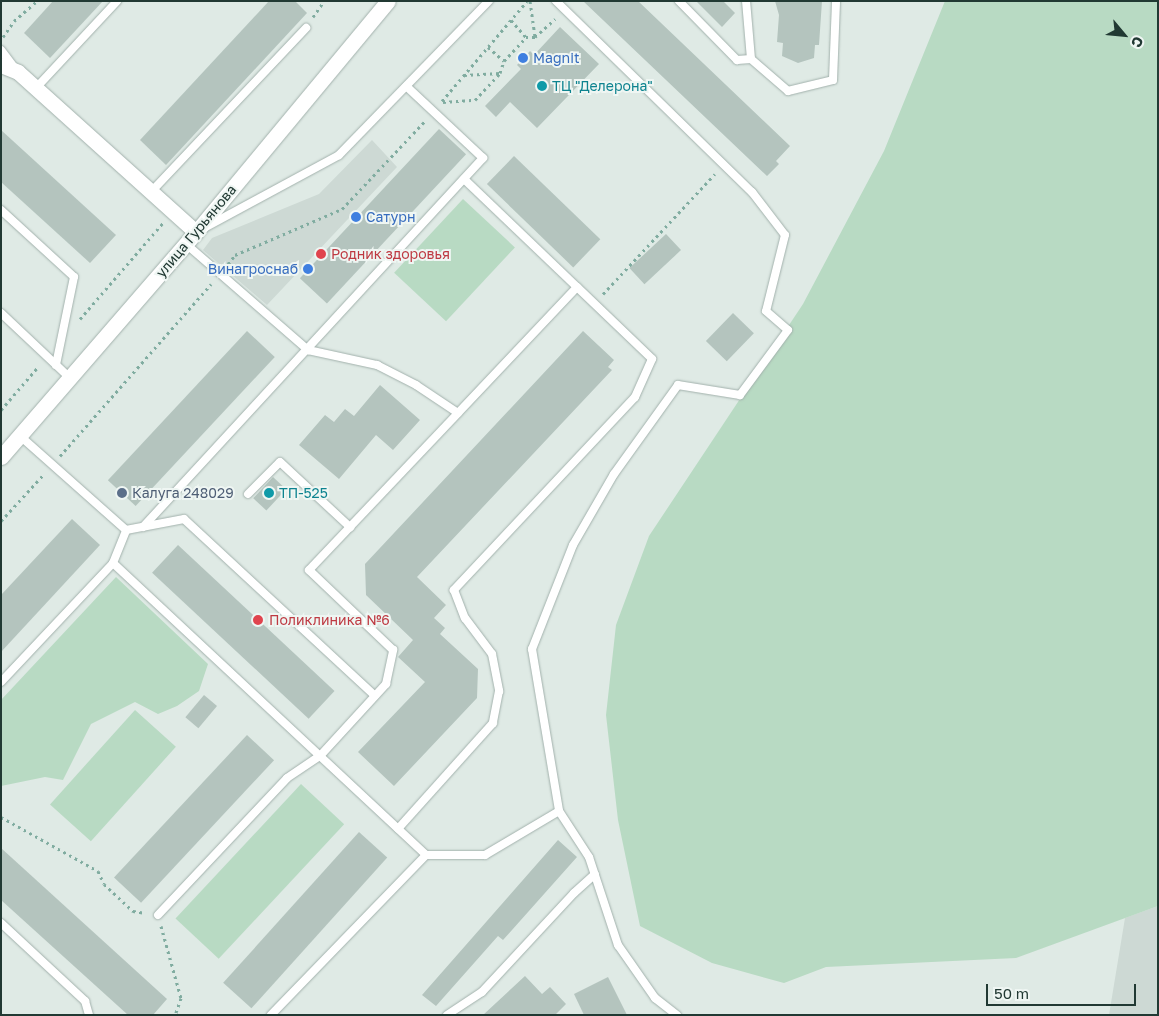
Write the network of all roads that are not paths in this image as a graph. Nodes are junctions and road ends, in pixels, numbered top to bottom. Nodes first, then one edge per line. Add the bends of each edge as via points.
1 (117, 1) edge
2 (388, 1) edge
3 (489, 1) edge
4 (556, 1) edge
5 (746, 1) edge
6 (836, 1) edge
7 (678, 2) edge
8 (306, 28) road end
9 (1, 50) edge
10 (751, 59) junction
11 (1, 65) edge
12 (18, 72) junction
13 (406, 86) junction
14 (36, 88) junction
15 (464, 179) junction
16 (150, 192) junction
17 (1, 210) edge
18 (190, 238) junction
19 (577, 287) junction
20 (1, 313) edge
21 (308, 350) junction
22 (56, 365) junction
23 (70, 378) junction
24 (458, 413) junction
25 (20, 436) junction
26 (1, 458) edge
27 (248, 494) dead end
28 (143, 527) junction
29 (350, 527) junction
30 (126, 530) junction
31 (113, 563) junction
32 (1, 682) edge
33 (375, 696) junction
34 (320, 756) junction
35 (559, 811) junction
36 (398, 829) junction
37 (426, 855) junction
38 (595, 874) junction
39 (158, 915) road end
40 (1, 923) edge
41 (89, 1015) edge
42 (271, 1015) edge
43 (447, 1015) edge
44 (677, 1015) edge

1 - 14 lane
2 - 18 street, улица Гурьянова
3 - 13 lane
4 - 35 lane via 752,192 785,236 766,311 788,330 740,395 678,385 614,474 573,545 532,649
5 - 10 lane
6 - 10 lane via 833,80 788,91
7 - 10 lane via 737,60
8 - 16 lane
9 - 12 lane
11 - 12 street
12 - 14 street
13 - 15 lane via 484,158
13 - 18 lane via 339,155
14 - 16 street
15 - 19 lane
15 - 21 lane
16 - 18 street via 173,212
17 - 22 lane via 74,277
18 - 21 lane via 220,274
18 - 23 street, улица Гурьянова
19 - 24 lane
19 - 36 lane via 652,360 635,397 454,590 465,618 492,654 499,691 493,722
20 - 22 lane
21 - 24 lane via 377,365 416,385
21 - 28 lane
22 - 23 lane
23 - 25 street, улица Гурьянова
24 - 29 lane
25 - 26 street, улица Гурьянова
25 - 30 lane
27 - 29 lane via 280,462
28 - 30 lane
28 - 33 lane via 184,519
29 - 33 lane via 309,570 393,650 386,684
30 - 31 lane
31 - 32 lane
31 - 34 lane
33 - 34 lane
34 - 36 lane
34 - 39 lane via 286,778
35 - 37 lane via 485,854
35 - 38 lane via 589,857
36 - 37 lane
37 - 42 lane
38 - 43 lane via 482,992
38 - 44 lane via 618,945 656,998
40 - 41 lane via 84,1001

